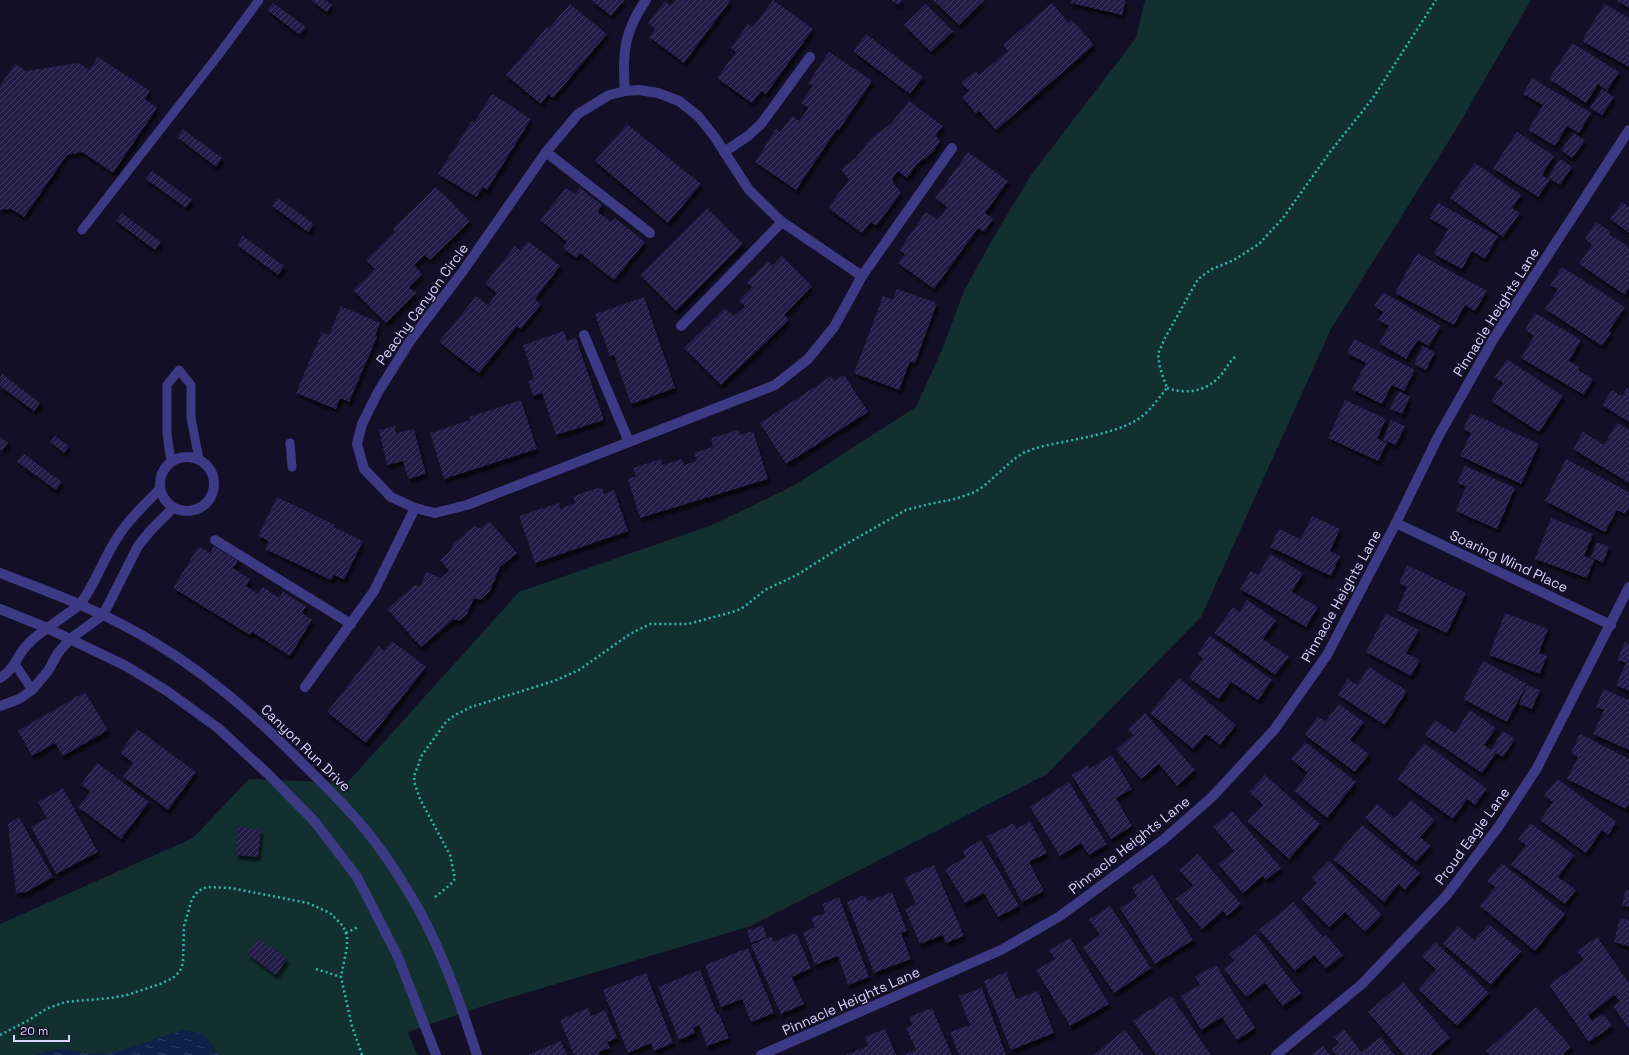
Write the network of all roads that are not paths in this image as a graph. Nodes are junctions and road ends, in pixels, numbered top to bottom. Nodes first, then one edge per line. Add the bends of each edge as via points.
1 (259, 0) edge
2 (646, 0) edge
3 (810, 57) dead end
4 (625, 91) junction
5 (1629, 130) edge
6 (952, 148) dead end
7 (546, 152) junction
8 (724, 152) junction
9 (782, 222) junction
10 (82, 230) dead end
11 (650, 233) dead end
12 (862, 276) junction
13 (681, 326) dead end
14 (584, 335) dead end
15 (629, 442) junction
16 (290, 443) dead end
17 (199, 459) junction
18 (171, 461) junction
19 (292, 467) dead end
20 (160, 489) junction
21 (173, 508) junction
22 (415, 508) junction
23 (1396, 523) junction
24 (215, 540) dead end
25 (0, 572) edge
26 (1629, 587) edge
27 (80, 605) junction
28 (0, 609) edge
29 (103, 615) junction
30 (351, 624) junction
31 (1611, 625) junction
32 (47, 628) junction
33 (70, 639) junction
34 (15, 664) junction
35 (0, 678) edge
36 (305, 687) dead end
37 (32, 690) junction
38 (0, 706) edge
39 (436, 1055) edge
40 (477, 1055) edge
41 (761, 1055) edge
42 (1276, 1055) edge

1 - 10 lane
2 - 4 street via 627,36 623,65
3 - 8 street via 761,124
4 - 7 street, Peachy Canyon Circle via 609,95 578,114
4 - 8 street, Peachy Canyon Circle via 658,93 679,101 698,116
5 - 23 street, Pinnacle Heights Lane via 1494,338 1438,437
6 - 12 street, Peachy Canyon Circle
7 - 11 street
7 - 22 street, Peachy Canyon Circle via 464,271 410,341 378,392 362,424 358,444 364,469 391,497
8 - 9 street, Peachy Canyon Circle via 749,190
9 - 12 street, Peachy Canyon Circle
9 - 13 street
12 - 15 street, Peachy Canyon Circle via 834,327 808,359 775,385
14 - 15 street
15 - 22 street, Peachy Canyon Circle via 467,506 435,513
16 - 19 lane
17 - 18 street via 185,456
17 - 18 lane via 191,418 191,386 179,370 167,385 167,434
17 - 21 street via 214,476 213,493 201,507 192,511
18 - 20 street via 161,473
20 - 21 street via 162,496
20 - 27 street via 120,532 93,586
21 - 29 street via 138,546
22 - 30 street via 374,591
23 - 31 street, Soaring Wind Place
23 - 41 street, Pinnacle Heights Lane via 1328,656 1274,730 1212,797 1163,840 1060,916 1001,950
24 - 30 street
25 - 27 street, Canyon Run Drive
26 - 31 street, Proud Eagle Lane
27 - 29 street, Canyon Run Drive
27 - 32 street
28 - 32 street
29 - 33 street
29 - 40 street, Canyon Run Drive via 154,642 217,686 283,744 349,810 376,842 419,910 461,1005
30 - 36 street
31 - 42 street, Proud Eagle Lane via 1537,768 1499,826 1446,896 1362,984
32 - 33 street
32 - 34 street via 24,647
33 - 37 street via 58,653 48,672
33 - 39 street via 126,666 167,691 218,728 315,822 357,878 398,957
34 - 35 street
34 - 37 lane
37 - 38 street via 19,699

